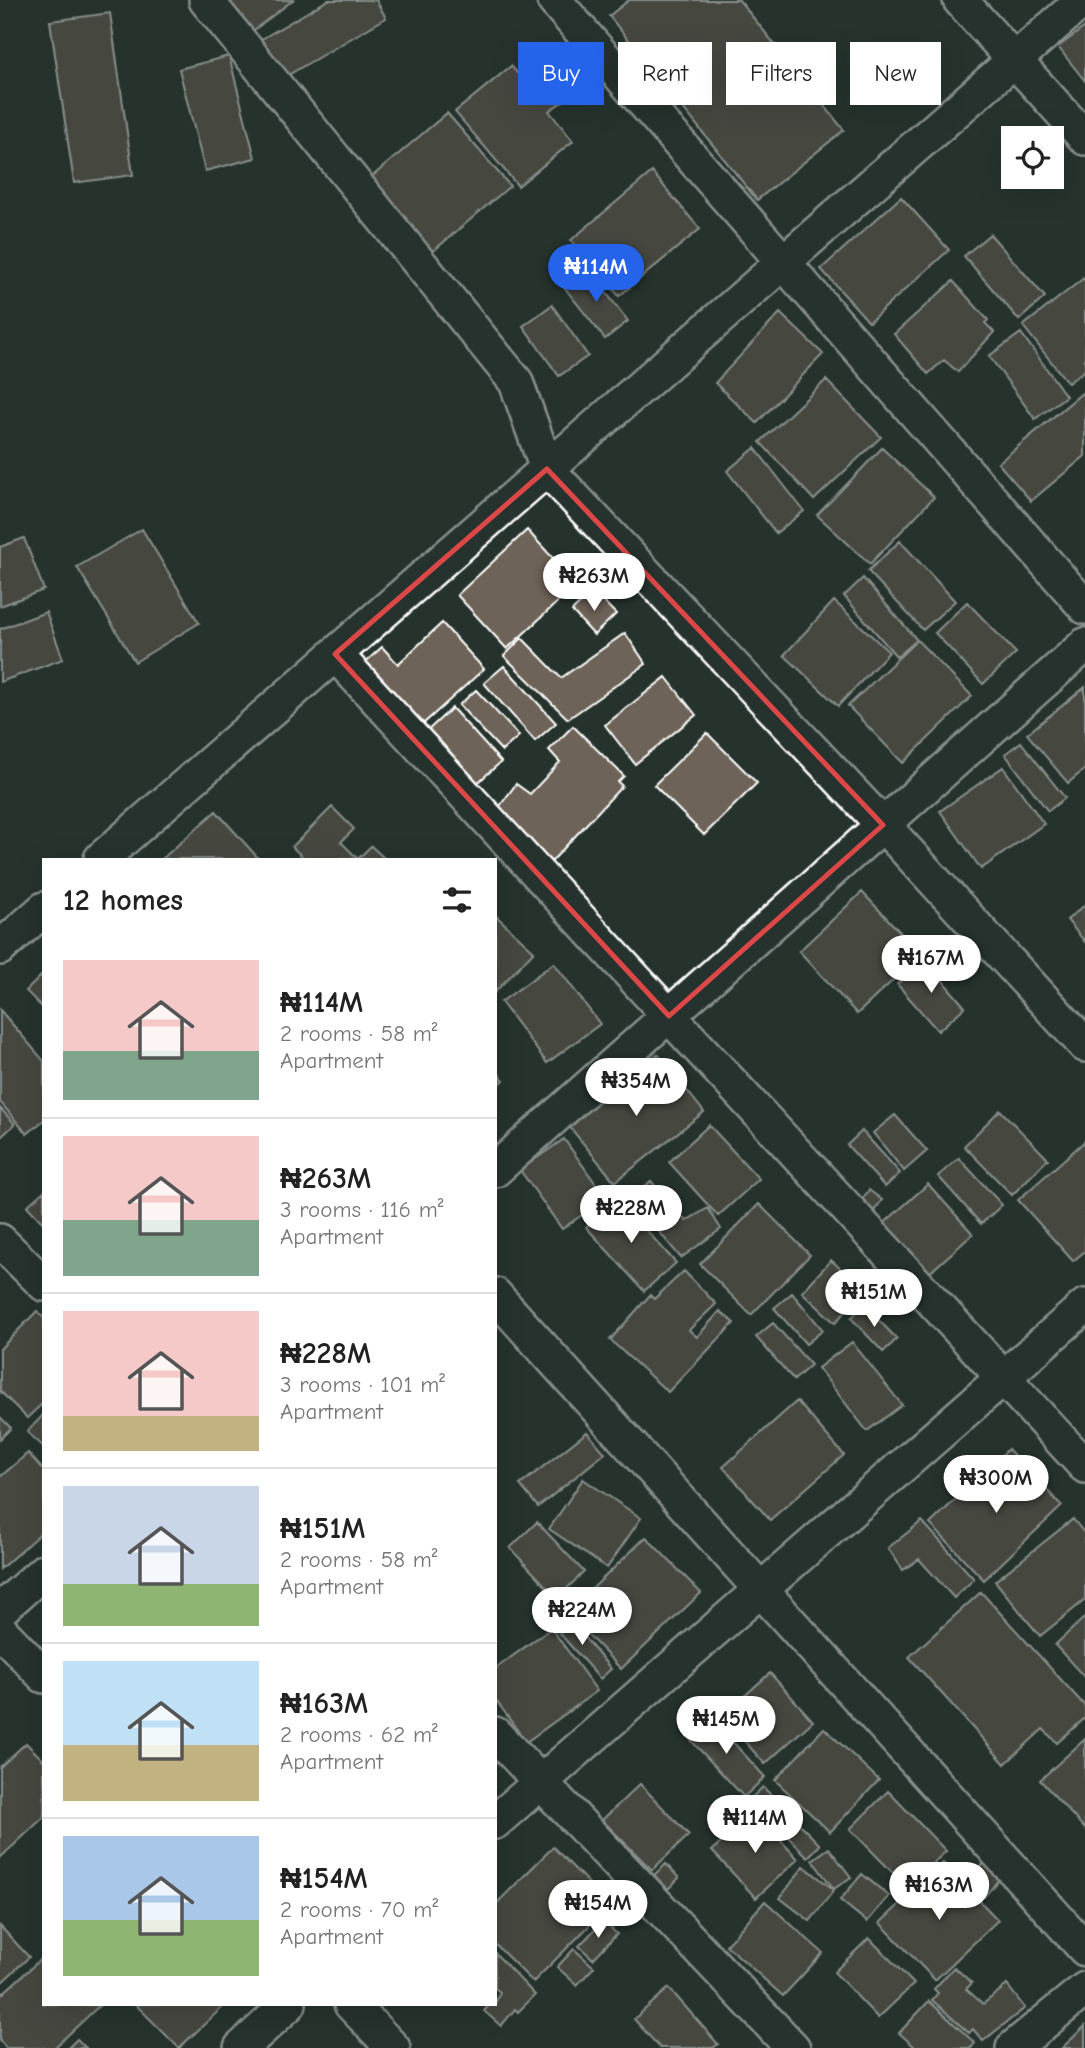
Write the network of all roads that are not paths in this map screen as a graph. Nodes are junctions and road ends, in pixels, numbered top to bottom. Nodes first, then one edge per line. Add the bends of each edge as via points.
1 (206, 0) edge
2 (554, 0) edge
3 (960, 0) edge
4 (1083, 0) edge
5 (1014, 61) junction
6 (1085, 138) edge
7 (783, 262) junction
8 (547, 469) junction
9 (1085, 607) edge
10 (1085, 645) edge
11 (335, 654) junction
12 (883, 825) junction
13 (102, 858) edge
14 (42, 911) edge
15 (0, 948) edge
16 (669, 1016) junction
17 (1085, 1045) edge
18 (497, 1168) edge
19 (0, 1241) edge
20 (42, 1282) edge
21 (497, 1297) edge
22 (1085, 1306) edge
23 (1004, 1378) junction
24 (1085, 1466) edge
25 (42, 1573) edge
26 (762, 1590) junction
27 (0, 1610) edge
28 (0, 1630) edge
29 (42, 1674) edge
30 (497, 1736) edge
31 (541, 1781) junction
32 (497, 1820) edge
33 (1085, 1949) edge
34 (1085, 1989) edge
35 (287, 2006) edge
36 (353, 2006) edge
37 (241, 2048) edge
38 (393, 2048) edge
39 (793, 2048) edge
40 (1013, 2048) edge

1 - 8 street via 516,382
2 - 7 street
3 - 5 street
4 - 5 street
5 - 6 street
5 - 7 street
7 - 8 street
7 - 9 street
8 - 11 street
8 - 12 street
10 - 12 street
11 - 13 street
11 - 16 street
12 - 16 street
12 - 17 street
14 - 15 street
16 - 18 street
16 - 23 street
19 - 20 street
21 - 26 street
22 - 23 street
23 - 24 street
23 - 26 street
25 - 27 street
26 - 31 street
26 - 33 street
28 - 29 street
30 - 31 street
31 - 32 street
31 - 39 street
34 - 40 street
35 - 37 street
36 - 38 street

